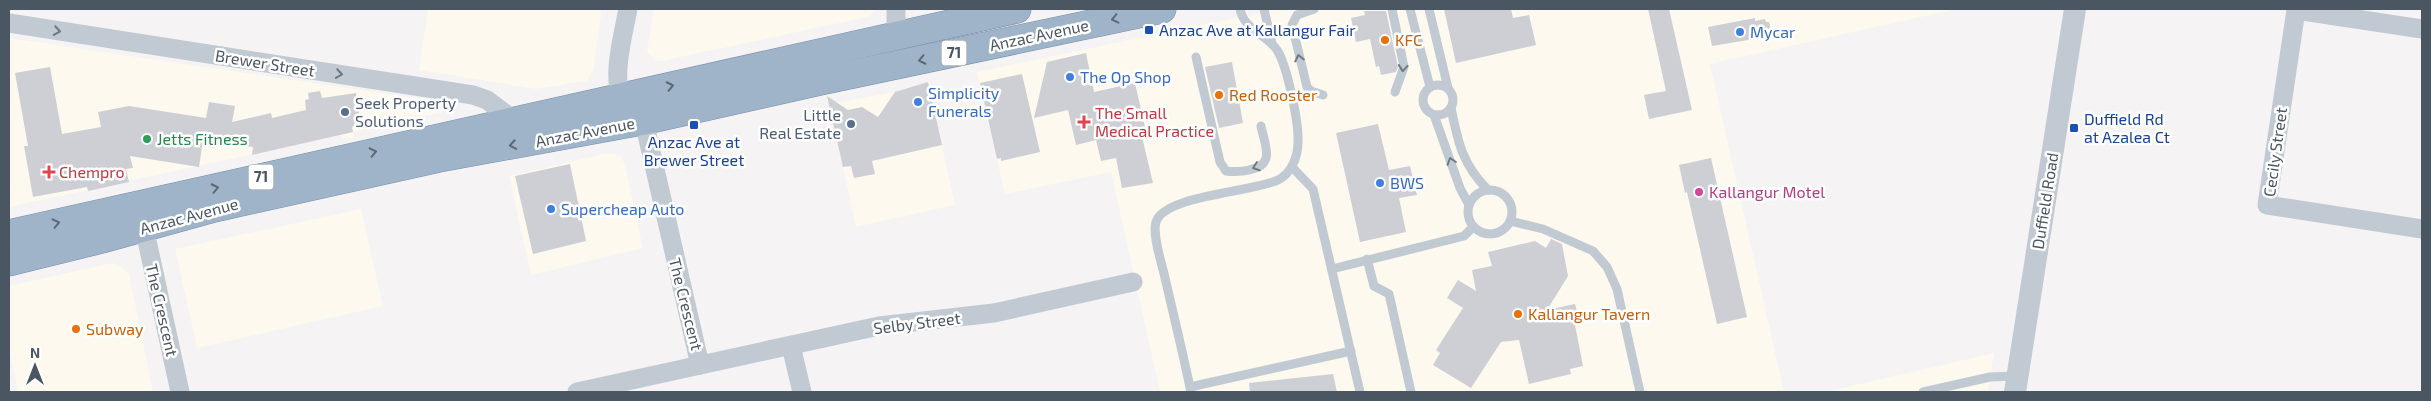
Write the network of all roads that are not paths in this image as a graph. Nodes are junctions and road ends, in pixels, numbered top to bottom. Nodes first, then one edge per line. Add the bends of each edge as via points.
1 (628, 9) edge
2 (896, 9) edge
3 (1017, 9) edge
4 (1162, 9) edge
5 (1240, 9) edge
6 (1264, 9) edge
7 (1314, 9) edge
8 (1392, 9) edge
9 (1410, 9) edge
10 (1429, 9) edge
11 (2075, 9) edge
12 (9, 23) edge
13 (2422, 29) edge
14 (896, 36) junction
15 (1272, 44) junction
16 (1196, 57) dead end
17 (1430, 87) junction
18 (1448, 88) junction
19 (1395, 92) dead end
20 (1323, 95) dead end
21 (622, 96) junction
22 (1451, 108) junction
23 (1434, 116) junction
24 (514, 120) junction
25 (642, 121) junction
26 (1261, 126) dead end
27 (1292, 167) junction
28 (1488, 190) junction
29 (1469, 205) junction
30 (1510, 221) junction
31 (1473, 226) junction
32 (144, 227) junction
33 (2422, 229) edge
34 (9, 234) edge
35 (1367, 259) junction
36 (9, 262) edge
37 (1332, 269) junction
38 (1133, 282) dead end
39 (791, 346) junction
40 (1351, 351) junction
41 (700, 365) junction
42 (2016, 384) edge
43 (1190, 390) edge
44 (180, 392) edge
45 (577, 392) edge
46 (802, 392) edge
47 (1360, 392) edge
48 (1411, 392) edge
49 (1640, 392) edge
50 (1923, 392) edge

1 - 21 street via 619,66
2 - 14 street
3 - 14 highway, Anzac Avenue / 71
4 -> 25 highway, Anzac Avenue / 71 via 820,80
5 - 15 lane via 1249,27
6 - 15 lane
20 -> 7 lane via 1307,87 1292,25 1297,15
8 -> 19 lane via 1404,66
9 - 17 lane
10 - 18 lane
11 - 42 street, Duffield Road
12 -> 24 street, Brewer Street via 473,94
13 - 33 street, Cecily Street via 2296,10 2267,205
21 -> 14 highway, Anzac Avenue / 71
15 - 27 lane via 1283,62 1296,119 1299,140
26 -> 16 lane via 1267,156 1265,163 1260,168 1226,171 1220,162
17 - 18 lane
17 - 23 lane via 1423,94 1423,105
18 - 22 lane via 1453,95
21 - 24 highway, Anzac Avenue / 71
21 - 25 street
22 - 23 lane via 1444,115
22 - 28 lane via 1463,158
29 -> 23 lane
34 -> 24 highway, Anzac Avenue / 71
25 -> 32 highway, Anzac Avenue / 71 via 439,158 214,208
25 - 41 street, The Crescent
27 - 37 lane via 1313,189
27 - 43 lane via 1279,180 1269,184 1171,207 1156,221 1155,231
28 - 29 lane via 1476,195
28 - 30 lane via 1508,198 1512,210
29 - 31 lane via 1469,220
30 - 31 lane via 1496,233 1484,233
30 - 49 lane via 1543,229 1593,251 1607,267 1617,289
31 - 35 lane via 1464,236
32 - 36 highway, Anzac Avenue / 71
32 - 44 street, The Crescent
35 - 37 lane
35 - 48 lane via 1374,286 1389,294
37 - 40 lane
38 - 39 street, Selby Street via 994,313 899,323
39 - 41 street, Selby Street
39 - 46 street
40 - 43 lane
40 - 47 lane
41 - 45 street, The Crescent
42 - 50 lane via 1990,377

